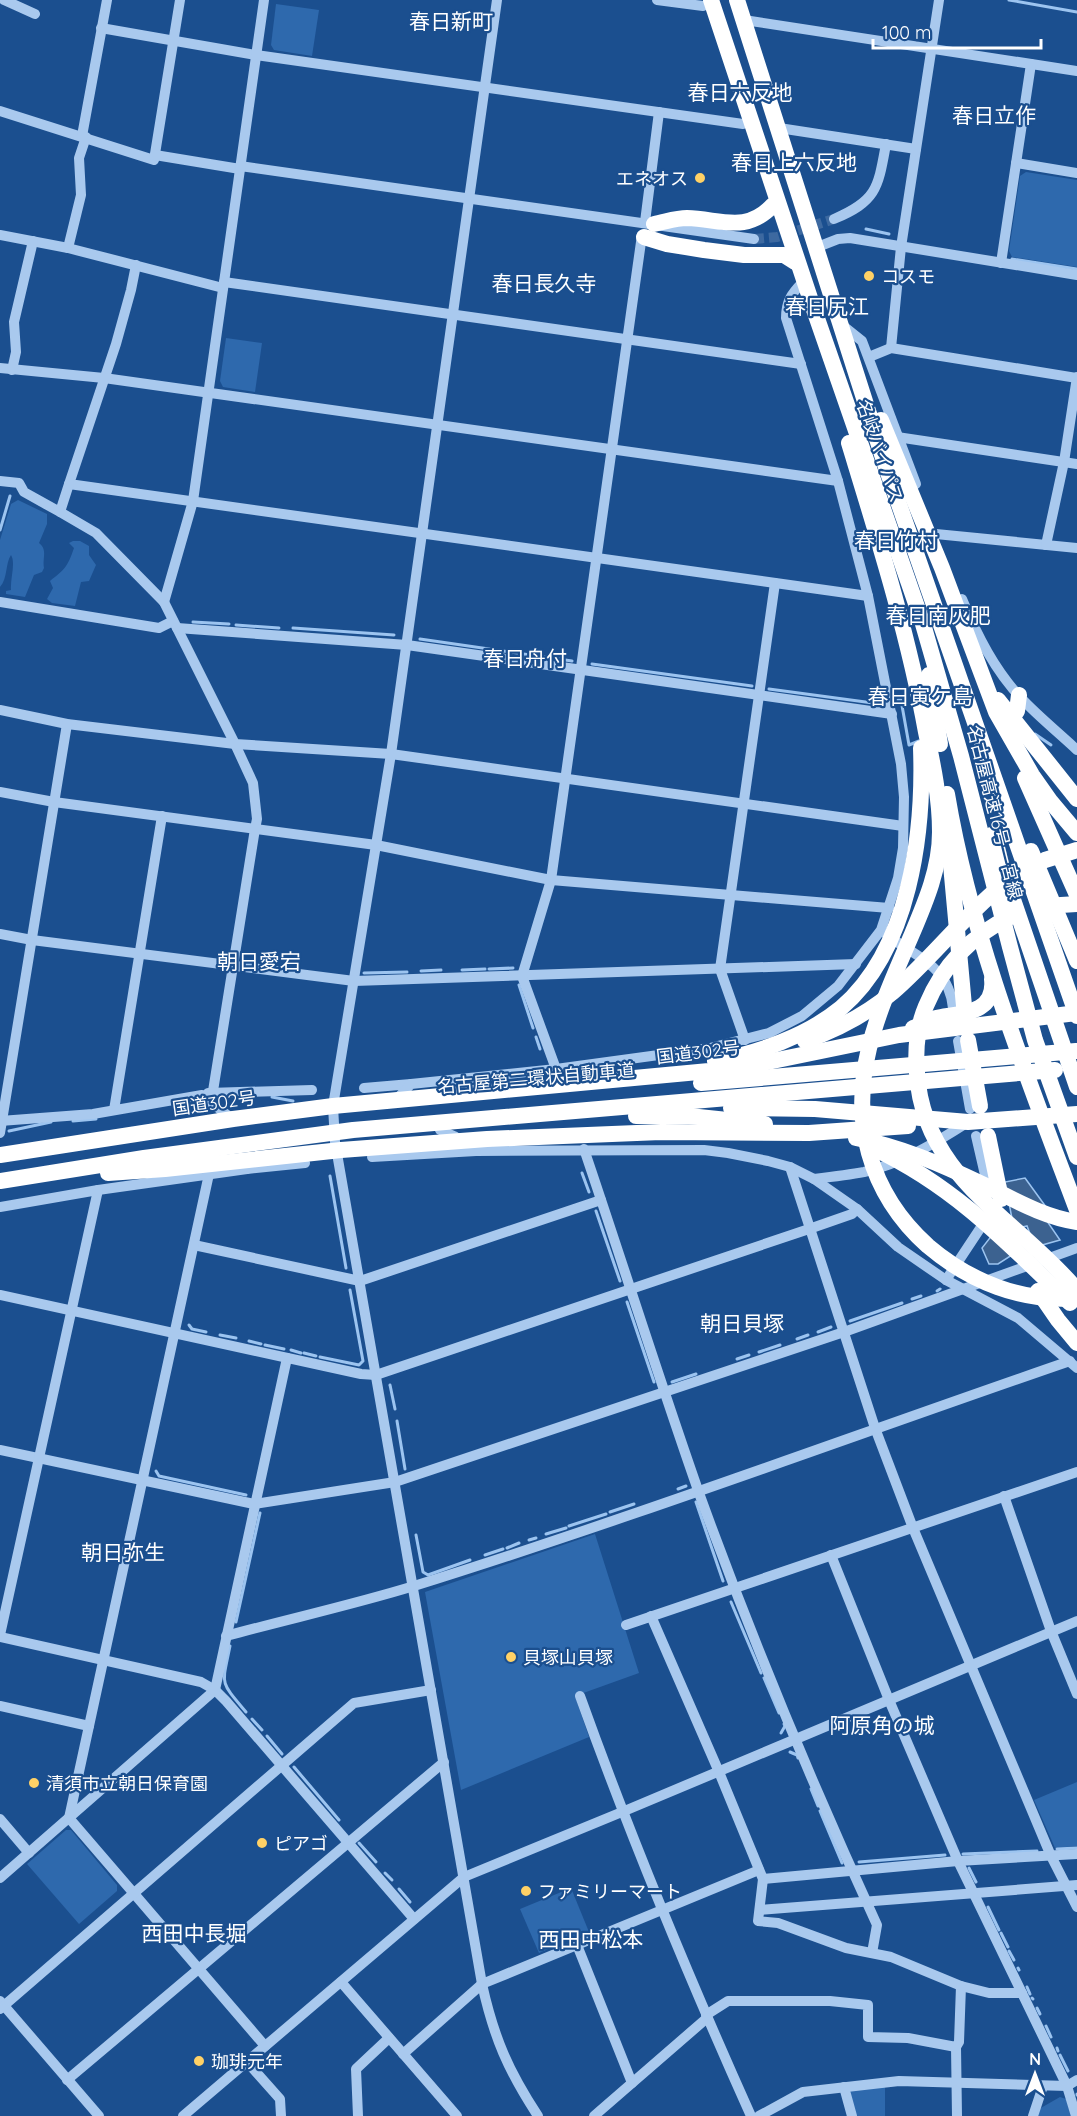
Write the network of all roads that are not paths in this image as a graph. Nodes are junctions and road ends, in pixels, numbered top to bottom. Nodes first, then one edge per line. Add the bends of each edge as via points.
1 (4, 0) edge
2 (107, 0) edge
3 (180, 0) edge
4 (264, 0) edge
5 (497, 0) edge
6 (657, 0) edge
7 (726, 0) edge
8 (737, 0) edge
9 (939, 0) edge
10 (705, 2) edge
11 (35, 14) dead end
12 (744, 20) junction
13 (102, 28) junction
14 (173, 41) junction
15 (931, 49) junction
16 (256, 56) junction
17 (1031, 64) junction
18 (1077, 71) edge
19 (485, 88) junction
20 (0, 111) edge
21 (659, 112) junction
22 (743, 124) junction
23 (779, 128) junction
24 (84, 136) junction
25 (886, 144) junction
26 (916, 149) junction
27 (154, 155) junction
28 (1016, 163) junction
29 (240, 167) junction
30 (1077, 173) edge
31 (470, 197) junction
32 (773, 205) junction
33 (834, 219) tunnel mouth
34 (646, 229) junction
35 (0, 235) edge
36 (754, 239) tunnel mouth
37 (33, 241) junction
38 (901, 247) junction
39 (68, 248) junction
40 (815, 248) junction
41 (795, 262) junction
42 (1001, 263) junction
43 (135, 265) junction
44 (1077, 275) edge
45 (802, 283) junction
46 (224, 285) junction
47 (453, 314) junction
48 (839, 323) junction
49 (627, 339) junction
50 (826, 346) junction
51 (844, 347) junction
52 (891, 348) junction
53 (869, 357) junction
54 (801, 364) junction
55 (0, 368) edge
56 (12, 370) junction
57 (1077, 377) edge
58 (104, 378) junction
59 (208, 392) junction
60 (438, 424) junction
61 (897, 437) junction
62 (612, 449) junction
63 (1064, 462) junction
64 (1077, 464) edge
65 (0, 481) edge
66 (838, 481) junction
67 (69, 483) junction
68 (193, 501) junction
69 (60, 512) junction
70 (423, 533) junction
71 (936, 534) junction
72 (1046, 545) junction
73 (1077, 548) edge
74 (596, 558) junction
75 (775, 583) junction
76 (868, 596) junction
77 (0, 602) edge
78 (164, 602) junction
79 (937, 614) junction
80 (175, 624) junction
81 (924, 642) junction
82 (407, 645) junction
83 (909, 651) junction
84 (580, 670) junction
85 (988, 688) junction
86 (759, 695) junction
87 (1019, 695) junction
88 (0, 710) edge
89 (892, 714) junction
90 (67, 724) junction
91 (1004, 731) junction
92 (235, 744) junction
93 (1077, 750) edge
94 (1014, 753) junction
95 (391, 754) junction
96 (565, 778) junction
97 (0, 792) edge
98 (947, 796) junction
99 (1077, 799) edge
100 (54, 802) junction
101 (744, 804) junction
102 (162, 816) junction
103 (903, 826) junction
104 (255, 829) junction
105 (1077, 833) edge
106 (376, 845) junction
107 (1077, 849) edge
108 (551, 880) junction
109 (731, 895) junction
110 (1077, 896) edge
111 (1077, 903) edge
112 (889, 908) junction
113 (881, 930) junction
114 (0, 934) edge
115 (32, 940) junction
116 (140, 954) junction
117 (1077, 961) edge
118 (856, 964) junction
119 (990, 965) junction
120 (233, 966) junction
121 (720, 969) junction
122 (522, 976) junction
123 (354, 981) junction
124 (958, 1007) joint
125 (1077, 1014) edge
126 (1014, 1020) junction
127 (783, 1027) junction
128 (899, 1035) junction
129 (745, 1040) junction
130 (963, 1040) dead end
131 (1077, 1051) edge
132 (718, 1060) junction
133 (765, 1062) junction
134 (1077, 1068) edge
135 (556, 1069) junction
136 (411, 1084) junction
137 (1077, 1087) edge
138 (364, 1088) dead end
139 (312, 1090) dead end
140 (207, 1093) junction
141 (396, 1100) junction
142 (333, 1106) junction
143 (114, 1110) junction
144 (1077, 1114) edge
145 (1048, 1117) junction
146 (232, 1119) junction
147 (442, 1119) junction
148 (1, 1121) edge
149 (976, 1122) junction
150 (0, 1133) edge
151 (839, 1135) junction
152 (335, 1142) junction
153 (0, 1146) edge
154 (23, 1146) junction
155 (584, 1149) junction
156 (269, 1150) junction
157 (477, 1151) junction
158 (0, 1155) edge
159 (372, 1157) dead end
160 (1077, 1157) edge
161 (305, 1163) dead end
162 (0, 1165) edge
163 (790, 1167) junction
164 (247, 1169) junction
165 (209, 1174) junction
166 (814, 1179) junction
167 (0, 1183) edge
168 (0, 1190) edge
169 (98, 1190) junction
170 (601, 1200) junction
171 (0, 1207) edge
172 (857, 1209) junction
173 (1077, 1209) edge
174 (1077, 1222) edge
175 (809, 1229) junction
176 (194, 1245) junction
177 (1077, 1248) edge
178 (1021, 1260) dead end
179 (1029, 1275) dead end
180 (946, 1280) junction
181 (360, 1281) junction
182 (963, 1288) junction
183 (631, 1289) junction
184 (1077, 1290) edge
185 (0, 1295) edge
186 (1077, 1298) edge
187 (1077, 1309) edge
188 (72, 1311) junction
189 (844, 1332) junction
190 (174, 1333) junction
191 (1077, 1342) edge
192 (286, 1358) junction
193 (1074, 1364) edge
194 (376, 1376) junction
195 (665, 1391) junction
196 (875, 1428) junction
197 (0, 1450) edge
198 (39, 1458) junction
199 (1077, 1472) edge
200 (142, 1480) junction
201 (395, 1482) junction
202 (699, 1492) junction
203 (1004, 1497) junction
204 (254, 1504) junction
205 (913, 1528) junction
206 (831, 1555) junction
207 (413, 1586) junction
208 (735, 1588) junction
209 (651, 1616) junction
210 (1077, 1621) edge
211 (626, 1625) dead end
212 (1051, 1631) junction
213 (0, 1636) edge
214 (226, 1636) junction
215 (103, 1660) junction
216 (970, 1665) junction
217 (215, 1690) junction
218 (431, 1690) junction
219 (1077, 1694) edge
220 (580, 1696) dead end
221 (889, 1700) junction
222 (0, 1706) edge
223 (89, 1726) junction
224 (796, 1739) junction
225 (444, 1762) junction
226 (282, 1765) junction
227 (719, 1772) junction
228 (622, 1812) junction
229 (69, 1818) junction
230 (0, 1819) edge
231 (348, 1842) junction
232 (28, 1853) junction
233 (1077, 1854) edge
234 (1051, 1856) junction
235 (958, 1861) junction
236 (853, 1871) junction
237 (761, 1874) junction
238 (464, 1877) junction
239 (0, 1878) edge
240 (1072, 1885) edge
241 (973, 1892) junction
242 (134, 1893) junction
243 (866, 1902) junction
244 (1077, 1907) edge
245 (663, 1909) junction
246 (760, 1910) junction
247 (414, 1919) junction
248 (577, 1945) junction
249 (872, 1953) junction
250 (199, 1969) junction
251 (341, 1982) junction
252 (482, 1984) junction
253 (961, 1986) junction
254 (1022, 1993) junction
255 (1, 2005) edge
256 (707, 2016) junction
257 (389, 2038) junction
258 (265, 2046) junction
259 (956, 2048) junction
260 (403, 2054) junction
261 (247, 2062) junction
262 (67, 2080) junction
263 (632, 2083) junction
264 (957, 2083) junction
265 (1072, 2083) edge
266 (1043, 2086) junction
267 (843, 2087) junction
268 (99, 2116) edge
269 (183, 2116) edge
270 (281, 2116) edge
271 (358, 2116) edge
272 (457, 2116) edge
273 (538, 2116) edge
274 (594, 2116) edge
275 (751, 2116) edge
276 (759, 2116) edge
277 (852, 2116) edge
278 (957, 2116) edge
279 (1033, 2116) edge
280 (1077, 2116) edge

1 - 11 street
2 - 13 street
3 - 14 street
4 - 16 street
5 - 19 street
6 - 10 street
7 - 51 highway, 名古屋高速16号一宮線
8 - 12 highway, 名岐バイパス
9 - 15 street
10 - 22 highway, 名岐バイパス
10 - 50 highway, 名古屋高速16号一宮線
12 - 15 street
12 - 23 highway, 名岐バイパス
13 - 14 street
13 - 24 street
14 - 16 street
14 - 27 street
15 - 17 street
15 - 26 street
16 - 19 street
16 - 29 street
17 - 18 street
17 - 28 street
19 - 21 street
19 - 31 street
20 - 24 street
21 - 22 street
21 - 34 street
22 - 32 highway, 名岐バイパス
23 - 25 street
23 - 40 highway, 名岐バイパス
24 - 27 street via 154,160
24 - 39 street via 79,158 81,195
25 - 26 street
25 - 33 street via 880,177 871,195 855,210
26 - 38 street
27 - 29 street
28 - 30 street
28 - 42 street
29 - 31 street
29 - 46 street
31 - 34 street via 632,220
31 - 47 street
32 - 34 highway via 756,218 735,224 683,218
32 - 41 highway, 名岐バイパス
34 - 36 street
34 - 41 highway via 667,244 744,255 784,255
34 - 49 street
35 - 37 street
37 - 39 street
37 - 56 street via 14,322 16,352
38 - 40 street via 844,238
38 - 42 street
38 - 52 street
39 - 43 street
40 - 48 highway, 名岐バイパス
41 - 45 highway, 名岐バイパス
42 - 44 street
43 - 46 street
43 - 58 street
45 - 54 street via 786,305 786,318
45 - 81 highway, 名岐バイパス
46 - 47 street
46 - 59 street
47 - 49 street
47 - 60 street
48 - 53 street via 861,339
48 - 79 highway, 名岐バイパス
49 - 54 street
49 - 62 street
50 - 83 highway via 829,378
50 - 160 highway, 名古屋高速16号一宮線 via 923,624 1035,1040
51 - 85 highway via 869,390
51 - 117 highway, 名古屋高速16号一宮線 via 940,629
52 - 53 street
52 - 57 street
53 - 61 street
54 - 66 street
55 - 56 street
56 - 58 street
57 - 63 street
58 - 59 street
58 - 67 street
59 - 60 street
59 - 68 street
60 - 62 street
60 - 70 street
61 - 63 street
61 - 71 street
62 - 66 street
62 - 74 street
63 - 64 street
63 - 72 street
65 - 69 street via 19,483 24,492
66 - 76 street
67 - 68 street
67 - 69 street
68 - 70 street
68 - 78 street
69 - 78 street via 96,533
70 - 74 street
70 - 82 street
71 - 72 street
71 - 87 street via 984,645
72 - 73 street
74 - 75 street
74 - 84 street
75 - 76 street
75 - 86 street
76 - 89 street
77 - 80 street via 159,628
78 - 80 street
79 - 91 highway via 968,658
79 - 125 highway, 名岐バイパス
80 - 82 street
80 - 92 street
81 - 98 highway
81 - 137 highway, 名岐バイパス
82 - 84 street
82 - 95 street
83 - 132 highway via 922,773 914,861 892,935 869,976 841,1008 784,1040
83 - 186 highway via 937,790 939,852 930,890 878,1015 866,1055 862,1098 866,1143 879,1181 903,1221 942,1258 999,1288 1046,1298
84 - 86 street
84 - 96 street
85 - 99 highway
85 - 105 highway via 1015,748
86 - 89 street
86 - 101 street
87 - 91 highway via 1017,711
87 - 93 street
88 - 90 street
89 - 103 street via 901,764
90 - 92 street
90 - 100 street
91 - 94 highway
92 - 95 street
92 - 104 street via 253,783
94 - 107 highway
94 - 110 highway
95 - 96 street
95 - 106 street
96 - 101 street
96 - 108 street
97 - 100 street
98 - 119 highway via 969,896
98 - 124 highway
100 - 102 street
100 - 115 street
101 - 103 street
101 - 109 street
102 - 104 street
102 - 116 street
103 - 112 street via 898,878
104 - 106 street
104 - 120 street
106 - 108 street
106 - 123 street
107 - 132 highway via 1045,860 1005,883 910,977 856,1018 792,1045
108 - 109 street
108 - 122 street
109 - 112 street
109 - 121 street
111 - 184 highway via 1021,912 990,927 964,948 940,977 924,1011 916,1068 926,1122 945,1157 971,1189
112 - 113 street
113 - 118 street
113 - 124 street via 939,972
114 - 115 street
115 - 116 street
115 - 148 street
116 - 120 street
116 - 143 street
118 - 121 street
118 - 127 street via 820,1002
119 - 126 highway
119 - 128 highway via 991,994 983,1005 932,1019
120 - 123 street
120 - 140 street
121 - 122 street
121 - 129 street
122 - 123 street
122 - 135 street
123 - 142 street
125 - 126 highway, 国道302号
126 - 128 highway, 国道302号
126 - 145 highway
127 - 129 street
127 - 133 street
128 - 133 highway, 国道302号
129 - 135 street
130 - 149 highway
131 - 147 highway, 名古屋第二環状自動車道
132 - 147 highway
133 - 141 highway, 国道302号 via 689,1073
134 - 147 highway, 名古屋第二環状自動車道
135 - 136 street
136 - 138 street
136 - 141 street
139 - 140 street
140 - 143 street
140 - 146 street
141 - 142 highway, 国道302号
142 - 146 highway, 国道302号
142 - 152 street
143 - 148 street
144 - 145 highway
145 - 149 highway
145 - 173 highway
146 - 154 highway, 国道302号
147 - 149 highway via 733,1108 815,1109
147 - 151 highway via 689,1116
147 - 152 highway
147 - 157 street via 454,1136
147 - 162 highway, 名古屋第二環状自動車道 via 246,1127
147 - 167 highway, 名古屋第二環状自動車道 via 248,1143
148 - 150 street
149 - 166 street via 886,1166
149 - 167 highway via 809,1132 618,1132 451,1142
149 - 178 highway
149 - 180 street via 989,1214
151 - 174 highway via 928,1158 1033,1209
151 - 187 highway via 892,1157 958,1198
152 - 156 highway
152 - 181 street
153 - 154 highway
154 - 158 highway, 国道302号
155 - 157 street
155 - 163 street via 704,1150
155 - 170 street
156 - 164 street
156 - 168 highway
157 - 159 street
161 - 164 street
163 - 166 street
163 - 175 street
164 - 165 street
165 - 169 street
165 - 176 street
166 - 172 street
169 - 171 street
169 - 188 street
170 - 181 street
170 - 183 street
172 - 175 street
172 - 180 street via 898,1247
175 - 183 street
175 - 189 street
176 - 181 street
176 - 190 street
177 - 182 street
179 - 191 highway
180 - 182 street
181 - 194 street
182 - 189 street
182 - 193 street via 1018,1318
183 - 194 street
183 - 195 street
185 - 188 street
188 - 190 street
188 - 198 street
189 - 195 street
189 - 196 street
190 - 192 street
190 - 200 street
192 - 194 street
192 - 204 street
193 - 196 street
194 - 201 street
195 - 201 street
195 - 202 street
196 - 202 street
196 - 205 street
197 - 198 street
198 - 200 street
198 - 213 street
199 - 203 street
200 - 204 street
200 - 215 street
201 - 204 street
201 - 207 street
202 - 207 street
202 - 208 street
203 - 205 street
203 - 212 street
204 - 214 street
205 - 206 street
205 - 216 street
206 - 208 street
206 - 221 street
207 - 214 street
207 - 218 street
208 - 209 street
208 - 224 street
209 - 211 street
209 - 227 street
210 - 212 street
212 - 216 street
212 - 219 street
213 - 215 street
214 - 217 street
215 - 217 street via 201,1682
215 - 223 street
216 - 221 street
216 - 234 street
217 - 226 street
217 - 229 street
218 - 225 street
218 - 226 street via 354,1703
220 - 228 street
221 - 224 street
221 - 235 street
222 - 223 street
223 - 229 street
224 - 227 street
224 - 236 street
225 - 231 street
225 - 238 street
226 - 231 street
226 - 242 street
227 - 228 street
227 - 237 street
228 - 238 street
228 - 245 street
229 - 232 street
229 - 242 street
230 - 232 street
231 - 247 street
231 - 250 street
232 - 239 street
233 - 234 street
234 - 235 street
234 - 240 street
235 - 236 street
235 - 241 street
236 - 237 street
236 - 243 street
237 - 245 street
237 - 246 street
238 - 247 street
238 - 252 street
240 - 241 street
240 - 244 street
241 - 243 street
241 - 254 street
242 - 250 street
242 - 255 street
243 - 246 street
243 - 249 street via 877,1924
245 - 248 street
245 - 256 street
246 - 249 street via 758,1921 778,1923 846,1948
247 - 251 street
248 - 252 street
248 - 263 street
249 - 253 street
250 - 258 street
250 - 262 street
251 - 257 street
251 - 258 street
252 - 260 street
252 - 273 street via 499,2046
253 - 254 street via 989,1993
253 - 259 street
254 - 265 street
255 - 262 street
256 - 259 street via 728,2001 868,2005 868,2037 908,2038
256 - 263 street
256 - 275 street
257 - 260 street
257 - 271 street via 356,2069
258 - 261 street
259 - 264 street
260 - 272 street
261 - 269 street
261 - 270 street via 280,2099
262 - 268 street
263 - 274 street
264 - 266 street
264 - 267 street via 899,2081
264 - 278 street
265 - 266 street
265 - 280 street
266 - 279 street
267 - 276 street via 803,2092
267 - 277 street

